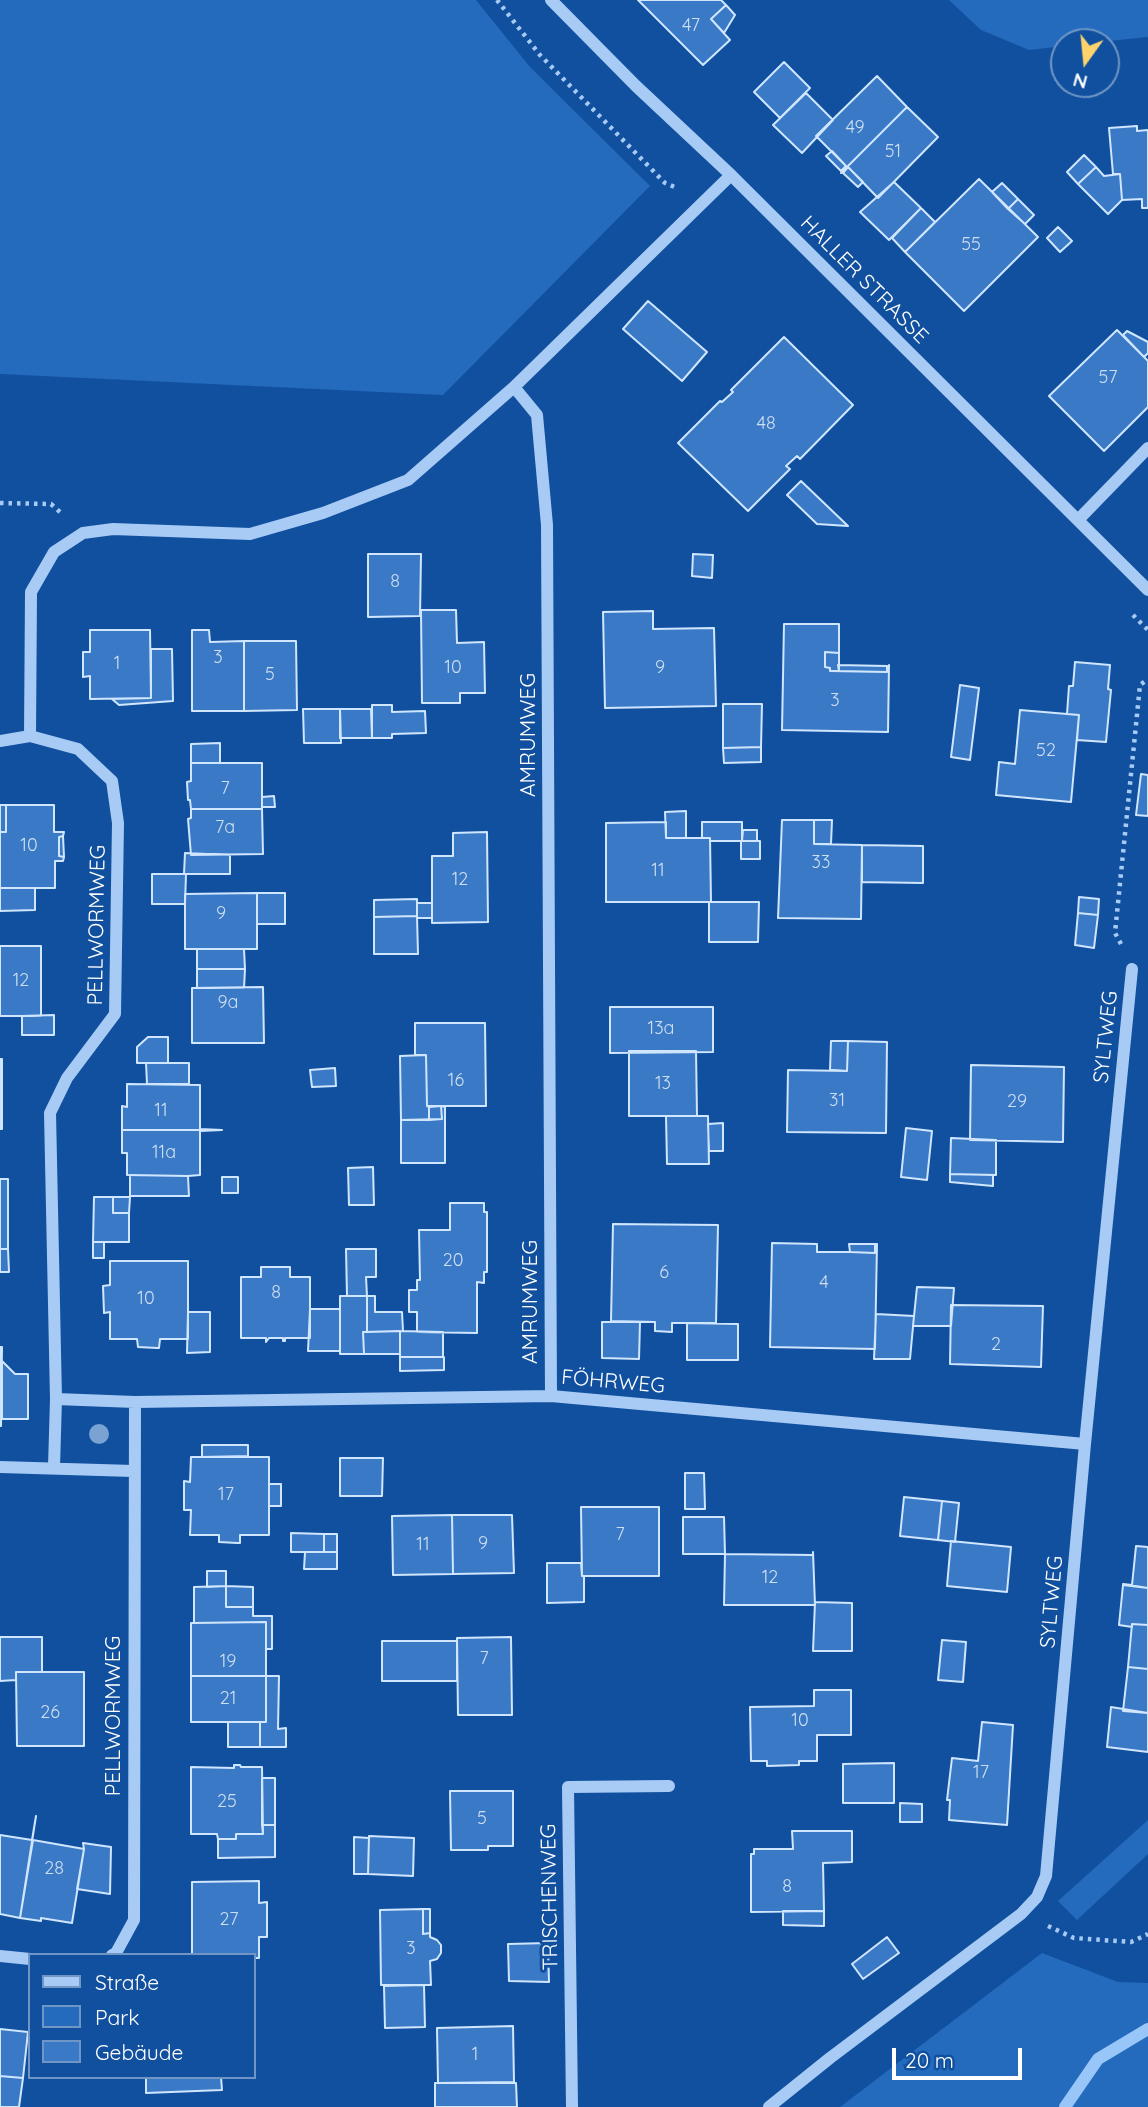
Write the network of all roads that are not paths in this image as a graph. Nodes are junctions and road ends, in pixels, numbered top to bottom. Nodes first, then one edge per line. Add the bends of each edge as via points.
1 (551, 0) edge
2 (731, 175) junction
3 (514, 387) junction
4 (1148, 448) edge
5 (1078, 520) junction
6 (1148, 590) edge
7 (30, 736) junction
8 (0, 741) edge
9 (1132, 969) road end
10 (551, 1396) junction
11 (56, 1399) junction
12 (135, 1402) junction
13 (1085, 1444) junction
14 (0, 1466) edge
15 (54, 1467) junction
16 (134, 1471) junction
17 (669, 1786) dead end
18 (116, 1953) edge
19 (0, 1956) edge
20 (28, 1959) edge
21 (572, 2107) edge
22 (769, 2107) edge

1 - 2 street, HALLER STRASSE
2 - 3 street
2 - 5 street, HALLER STRASSE
3 - 7 street via 408,480 368,498 250,534 113,529 83,533 54,552 32,592
3 - 10 street, AMRUMWEG via 537,415 547,525
4 - 5 street
5 - 6 street, HALLER STRASSE
7 - 8 street, PELLWORMWEG
7 - 11 street, PELLWORMWEG via 79,749 112,781 118,822 115,1014 67,1078 50,1112
9 - 13 street, SYLTWEG
10 - 12 street, FÖHRWEG
10 - 13 street, FÖHRWEG
11 - 12 street
11 - 15 street, PELLWORMWEG
12 - 16 street, PELLWORMWEG
13 - 22 street, SYLTWEG via 1046,1876 1037,1897 1021,1914
14 - 15 street
15 - 16 street
16 - 18 street, PELLWORMWEG via 134,1920
17 - 21 street, TRISCHENWEG via 568,1787
19 - 20 street

